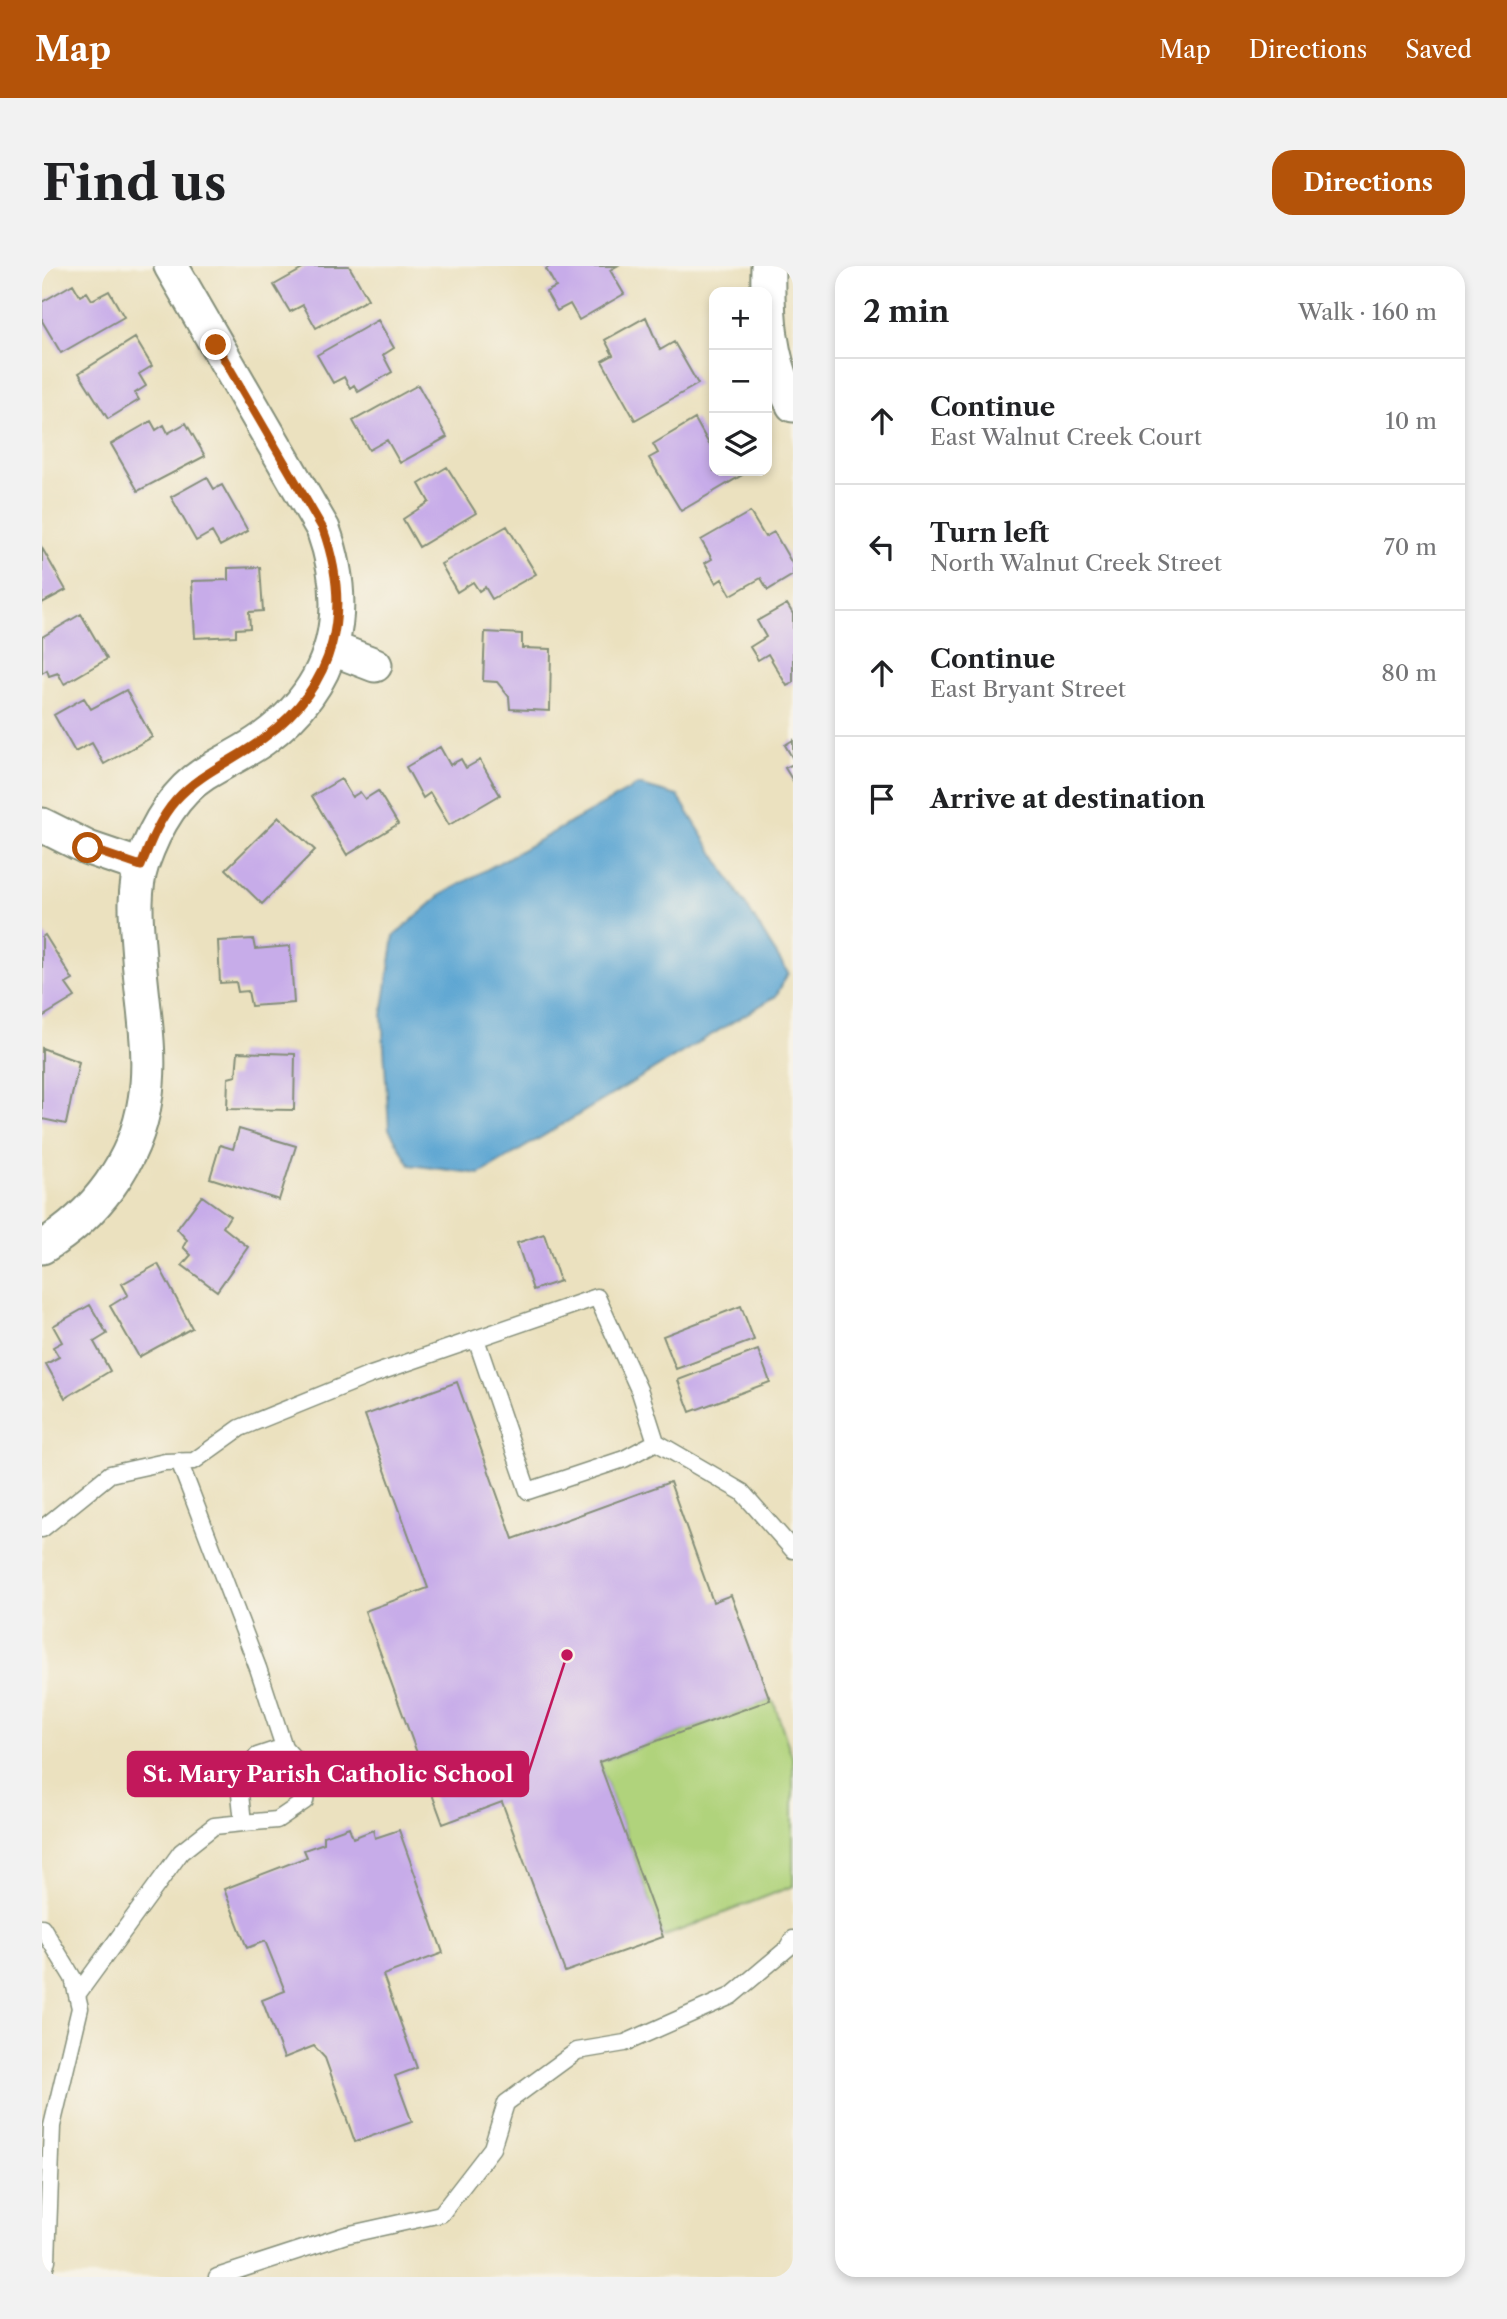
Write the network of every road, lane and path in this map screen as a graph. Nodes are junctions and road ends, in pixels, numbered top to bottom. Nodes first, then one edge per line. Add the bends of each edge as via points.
1 (171, 266) edge
2 (768, 266) edge
3 (793, 405) edge
4 (331, 648) junction
5 (375, 665) dead end
6 (42, 825) edge
7 (141, 866) junction
8 (42, 1247) edge
9 (476, 1339) junction
10 (656, 1442) junction
11 (179, 1461) junction
12 (42, 1530) edge
13 (793, 1550) edge
14 (284, 1747) junction
15 (243, 1823) junction
16 (42, 1927) edge
17 (793, 1939) edge
18 (79, 1992) junction
19 (42, 2276) edge
20 (218, 2277) edge

1 - 4 street via 323,529 339,589
2 - 3 street via 767,326 779,375
4 - 5 street
4 - 7 street via 320,674 287,720 202,775 175,801
6 - 7 street via 88,848
7 - 8 street via 136,908 147,1058 141,1119 119,1172 100,1199
9 - 10 lane via 597,1297 640,1392
9 - 10 lane via 528,1491 624,1459
9 - 11 lane via 240,1428 194,1461
10 - 13 lane via 741,1492
11 - 12 lane via 110,1474
11 - 14 lane
14 - 15 lane via 257,1756 239,1784
14 - 15 lane via 309,1775 305,1801 277,1820
15 - 18 lane via 214,1826 181,1852
16 - 18 lane
17 - 20 lane via 731,1996 625,2043 577,2051 506,2103 492,2148 441,2214 346,2235
18 - 19 lane via 75,2036 52,2126 47,2260

